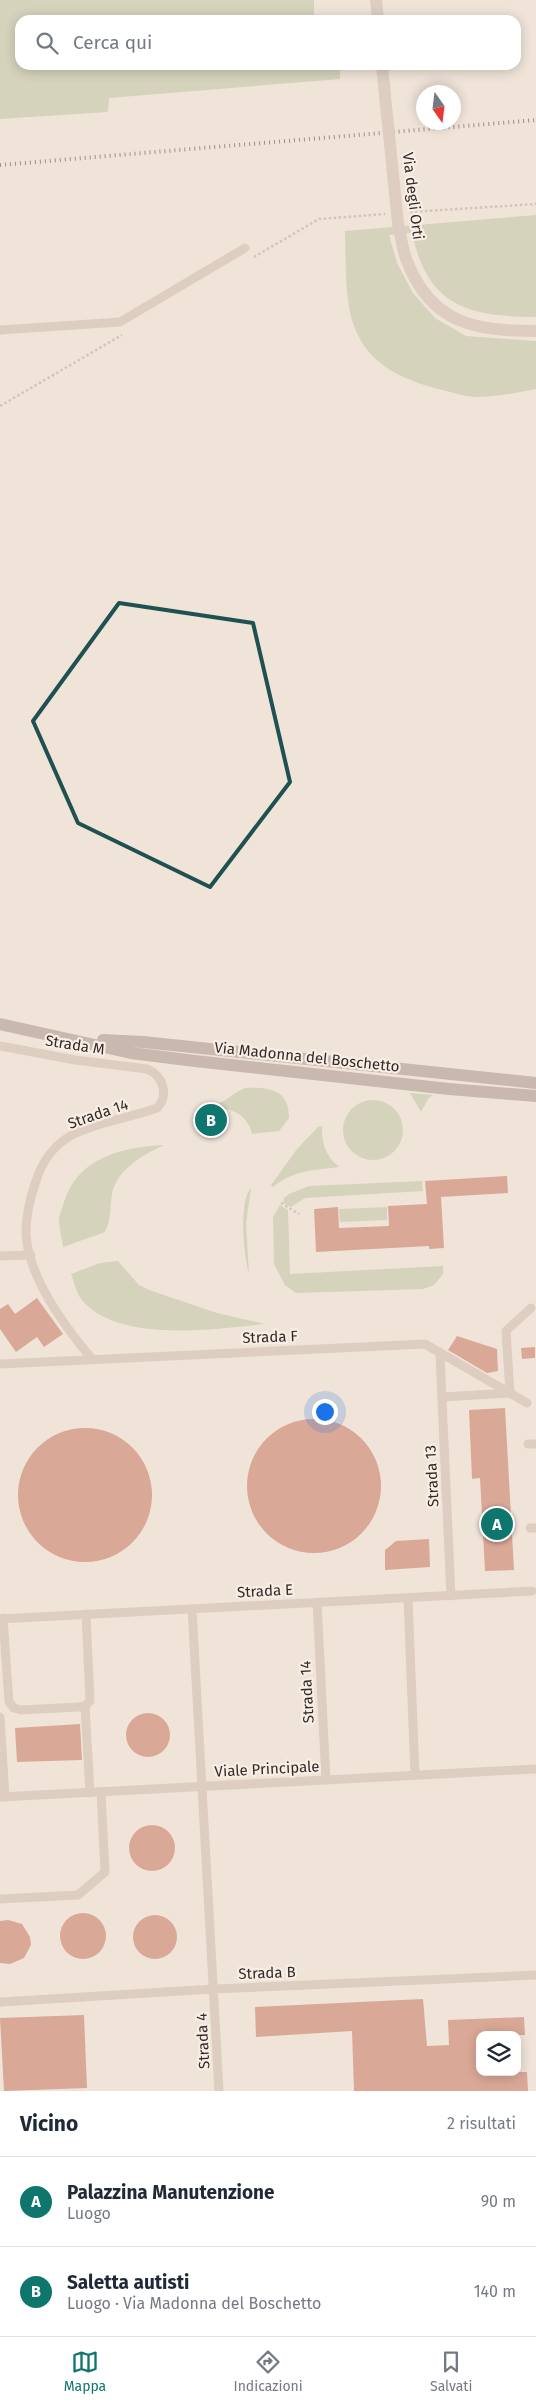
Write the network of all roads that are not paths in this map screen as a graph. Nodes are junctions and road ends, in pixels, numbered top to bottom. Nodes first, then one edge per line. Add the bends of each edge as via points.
1 (376, 0) edge
2 (378, 15) edge
3 (382, 70) edge
4 (245, 248) dead end
5 (0, 330) edge
6 (536, 331) edge
7 (0, 1024) edge
8 (76, 1039) junction
9 (0, 1046) edge
10 (147, 1069) joint
11 (536, 1083) edge
12 (536, 1096) edge
13 (30, 1255) junction
14 (0, 1256) edge
15 (531, 1308) dead end
16 (440, 1355) junction
17 (92, 1359) junction
18 (0, 1364) edge
19 (510, 1393) junction
20 (442, 1397) junction
21 (527, 1403) dead end
22 (532, 1591) dead end
23 (451, 1596) junction
24 (408, 1598) junction
25 (316, 1602) junction
26 (192, 1609) junction
27 (86, 1614) junction
28 (1, 1619) edge
29 (5, 1702) edge
30 (84, 1706) junction
31 (0, 1717) edge
32 (536, 1769) edge
33 (415, 1775) junction
34 (326, 1780) junction
35 (202, 1786) junction
36 (101, 1792) junction
37 (90, 1793) junction
38 (2, 1797) edge
39 (0, 1899) edge
40 (536, 1975) edge
41 (214, 1989) junction
42 (0, 2002) edge
43 (219, 2091) edge

1 - 2 street
3 - 6 street, Via degli Orti, bridge via 398,223 412,275 442,310 469,326
4 - 5 lane via 120,322
7 - 8 main road, Via Madonna del Boschetto
8 - 11 main road, Via Madonna del Boschetto via 142,1042
8 - 12 main road, Via Madonna del Boschetto via 131,1053 251,1068
9 - 10 lane, Strada M
10 - 13 lane, Strada 14 via 162,1081 163,1098 157,1108 72,1135 50,1153 37,1175 29,1203 26,1233
13 - 14 lane
13 - 17 lane, Strada 14 via 56,1311
15 - 19 lane via 506,1331
16 - 17 lane, Strada F via 425,1344
16 - 19 lane, Strada F
16 - 20 lane, Strada 13
17 - 18 lane, Strada F
19 - 20 lane
19 - 21 lane, Strada F
20 - 23 lane, Strada 13
22 - 23 lane, Strada E
23 - 24 lane, Strada E
24 - 25 lane, Strada E
24 - 33 lane
25 - 26 lane, Strada E
25 - 34 lane, Strada 14
26 - 27 lane, Strada E
26 - 35 lane, Strada 4
27 - 28 lane, Strada E
27 - 30 lane via 92,1693
28 - 29 lane
29 - 30 lane via 21,1710
30 - 37 lane
31 - 38 lane
32 - 33 lane, Viale Principale
33 - 34 lane, Viale Principale
34 - 35 lane, Viale Principale
35 - 36 lane, Viale Principale
35 - 41 lane, Strada 4
36 - 37 lane, Viale Principale
36 - 39 lane via 105,1872 78,1895
37 - 38 lane, Viale Principale
40 - 41 lane, Strada B
41 - 42 lane, Strada B
41 - 43 lane, Strada 4

